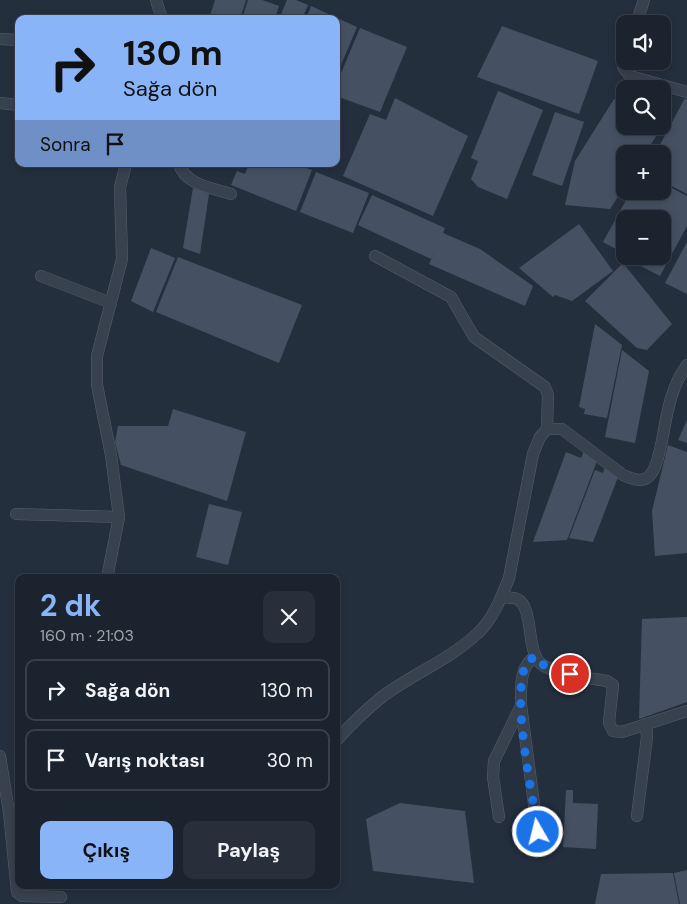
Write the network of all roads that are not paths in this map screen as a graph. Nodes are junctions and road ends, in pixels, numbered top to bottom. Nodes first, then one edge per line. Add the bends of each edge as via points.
1 (156, 0) edge
2 (644, 0) edge
3 (161, 15) edge
4 (639, 15) edge
5 (0, 39) edge
6 (15, 40) edge
7 (626, 70) edge
8 (687, 92) edge
9 (0, 104) edge
10 (15, 106) edge
11 (125, 167) edge
12 (181, 167) edge
13 (231, 194) dead end
14 (375, 256) dead end
15 (41, 276) dead end
16 (111, 303) junction
17 (687, 365) edge
18 (547, 429) junction
19 (16, 514) dead end
20 (119, 517) junction
21 (108, 574) edge
22 (502, 597) junction
23 (536, 656) junction
24 (521, 705) junction
25 (687, 711) edge
26 (646, 724) junction
27 (340, 737) edge
28 (0, 756) edge
29 (638, 816) dead end
30 (499, 817) dead end
31 (540, 850) dead end
32 (15, 872) edge
33 (17, 889) edge
34 (62, 900) edge

1 - 3 street
2 - 4 street
5 - 6 street
7 - 8 street via 630,76
9 - 10 street
11 - 16 street via 120,187 122,259
12 - 13 street via 192,181
14 - 18 street via 451,297 474,336 544,388 548,395
15 - 16 street
16 - 20 street via 97,356 97,385
17 - 18 street via 676,380 658,460 651,475 643,480 623,475 562,429
18 - 22 street via 532,454 516,550
19 - 20 street
20 - 21 street
22 - 23 street via 518,599 523,605
22 - 27 street via 481,631 443,660 384,695
23 - 24 street via 525,665
23 - 26 street via 551,670 613,685 610,723 613,731 622,732
24 - 30 street via 494,761
24 - 31 street
25 - 26 street
26 - 29 street
28 - 32 street
33 - 34 street via 22,896

